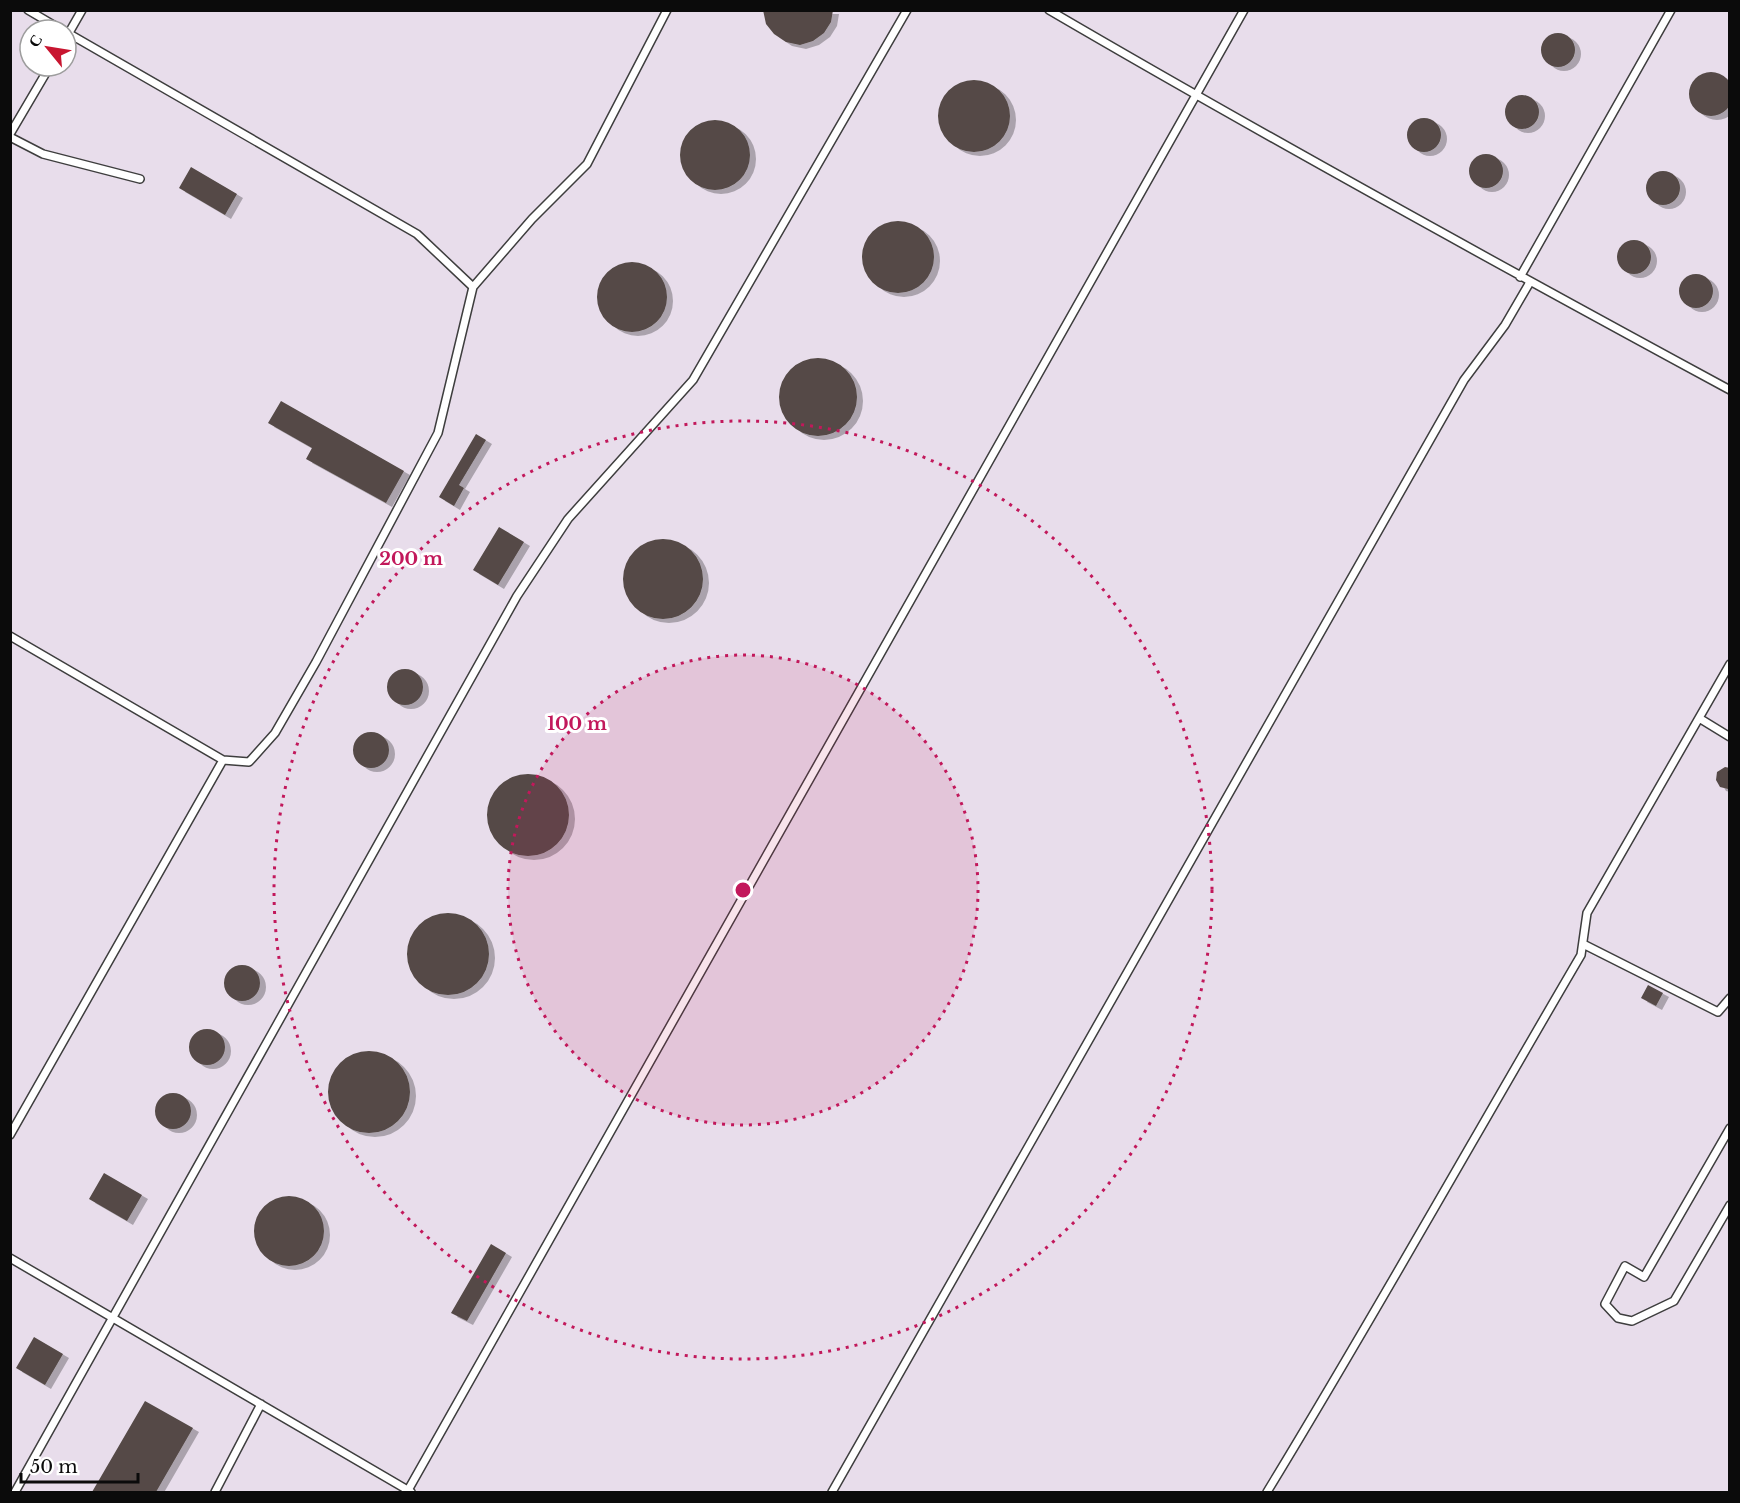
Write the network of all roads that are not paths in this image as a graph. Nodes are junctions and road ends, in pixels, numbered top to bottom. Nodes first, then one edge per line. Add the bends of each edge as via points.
1 (28, 10) edge
2 (667, 10) edge
3 (907, 10) edge
4 (1049, 10) edge
5 (1244, 10) edge
6 (1671, 10) edge
7 (41, 18) edge
8 (78, 40) edge
9 (43, 78) edge
10 (1195, 96) junction
11 (10, 136) edge
12 (140, 179) dead end
13 (1520, 277) junction
14 (1530, 282) junction
15 (473, 287) junction
16 (1730, 390) edge
17 (10, 636) edge
18 (1730, 664) edge
19 (1699, 718) junction
20 (1730, 737) edge
21 (223, 760) junction
22 (1583, 944) junction
23 (1730, 998) edge
24 (1730, 1128) edge
25 (10, 1135) edge
26 (1730, 1205) edge
27 (10, 1258) edge
28 (113, 1318) junction
29 (261, 1404) junction
30 (15, 1492) edge
31 (215, 1492) edge
32 (409, 1492) edge
33 (832, 1492) edge
34 (1267, 1492) edge

1 - 7 lane
2 - 15 lane via 586,164
3 - 28 lane via 693,380 568,519 517,596
4 - 10 lane
5 - 10 lane
6 - 13 lane
8 - 15 lane via 417,234
9 - 11 lane
10 - 13 lane
10 - 32 lane
11 - 12 lane via 43,154
13 - 14 lane
14 - 16 lane
14 - 33 lane via 1505,325 1464,380
15 - 21 lane via 438,433 379,545 275,733 249,762
17 - 21 lane
18 - 19 lane
19 - 20 lane
19 - 22 lane via 1587,913
21 - 25 lane
22 - 23 lane via 1718,1012
22 - 34 lane via 1581,955 1442,1190 1347,1361
24 - 26 lane via 1644,1277 1625,1266 1605,1304 1618,1318 1632,1321 1674,1300
27 - 28 lane
28 - 29 lane
28 - 30 lane
29 - 31 lane
29 - 32 lane

